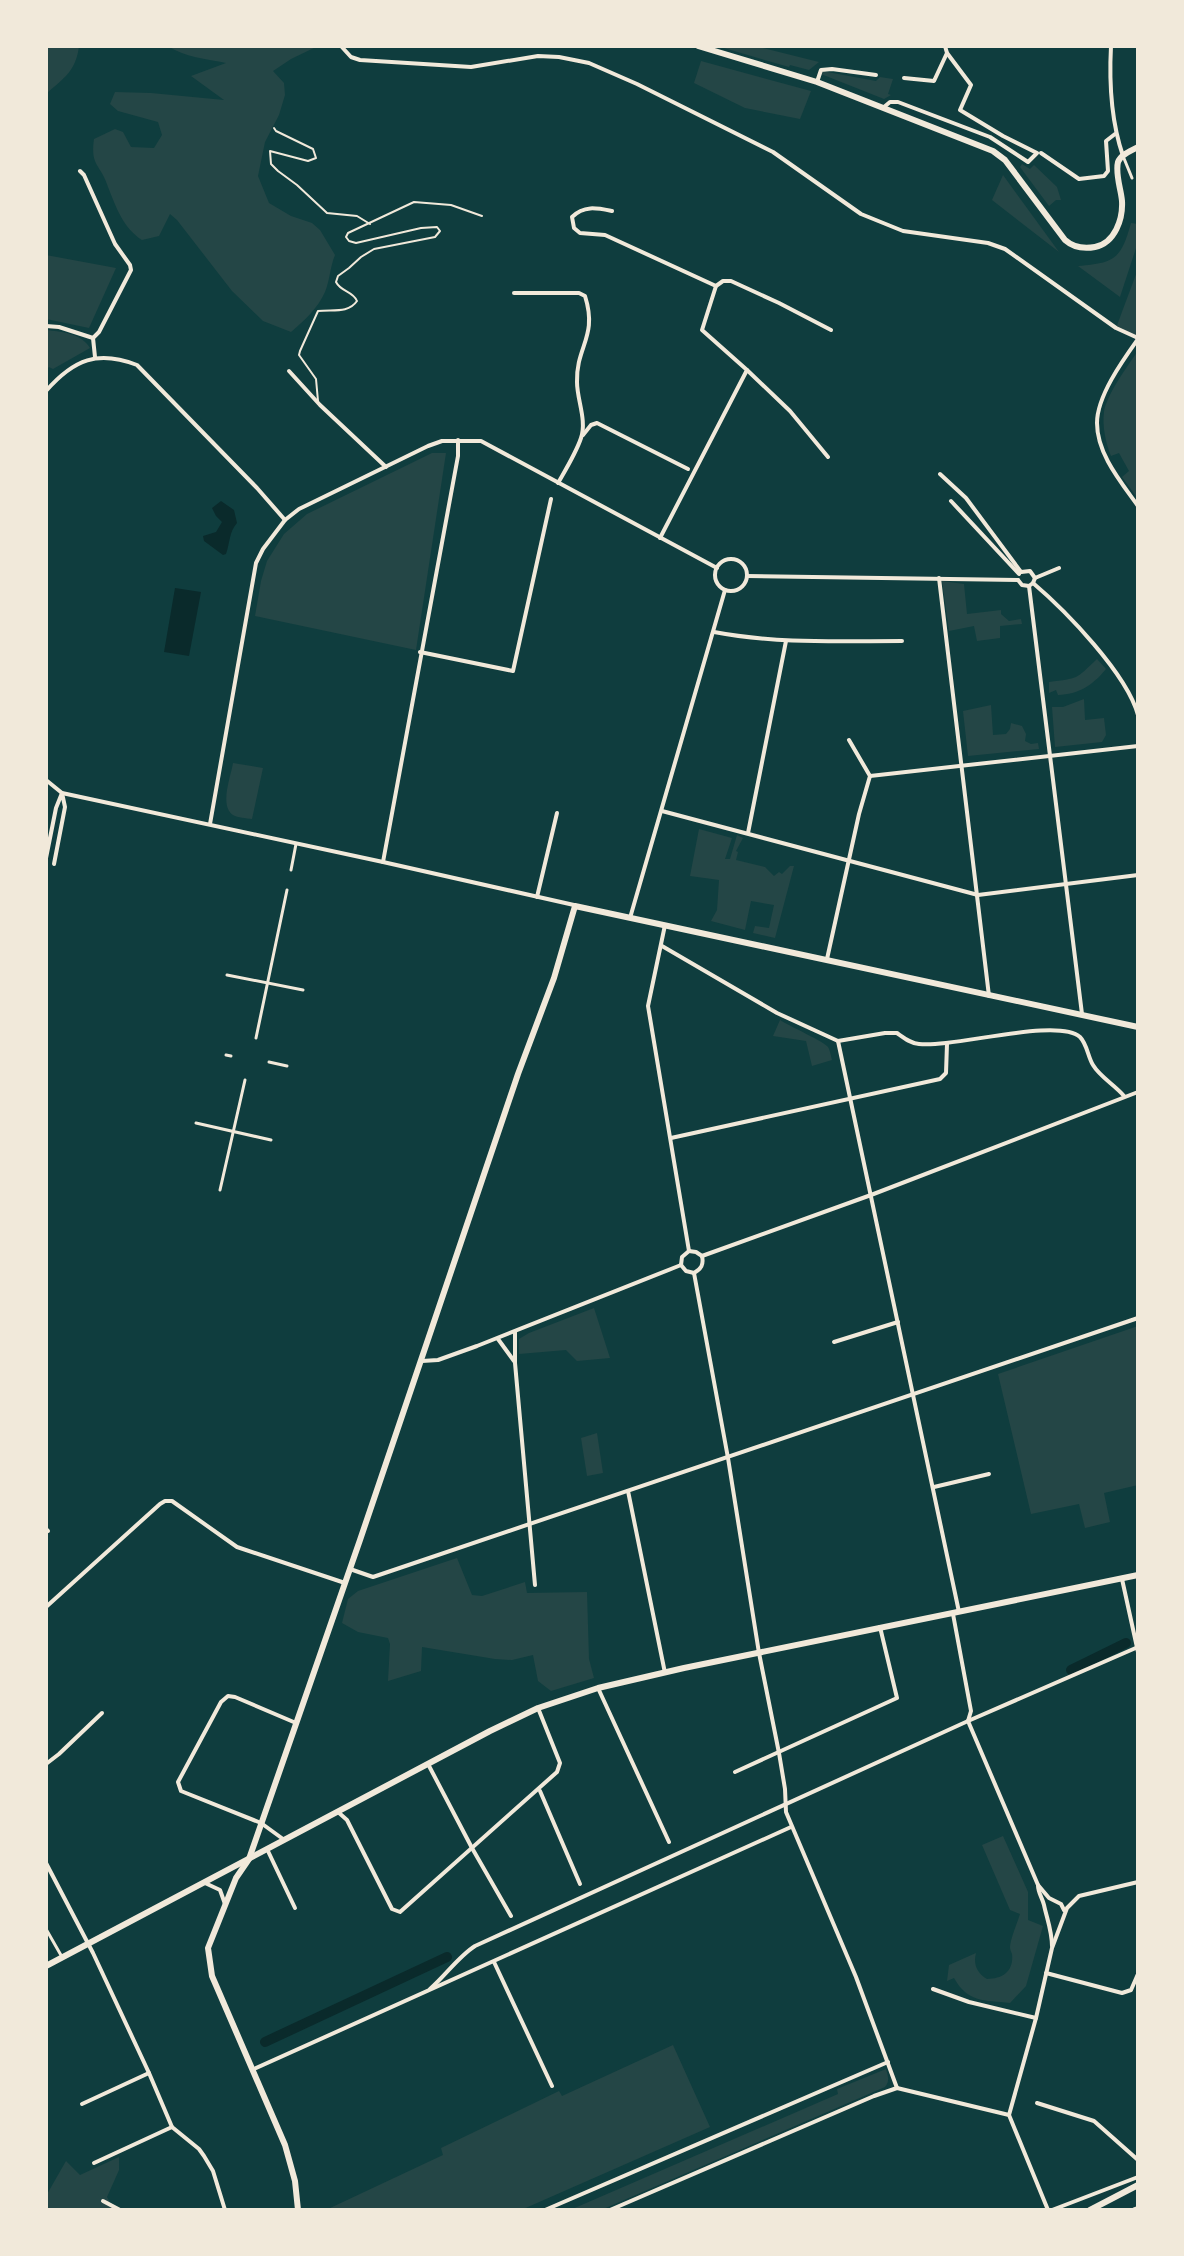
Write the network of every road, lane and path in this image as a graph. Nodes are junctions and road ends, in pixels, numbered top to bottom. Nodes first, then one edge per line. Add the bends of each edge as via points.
1 (341, 46) edge
2 (698, 46) edge
3 (945, 46) edge
4 (1111, 46) edge
5 (947, 53) junction
6 (876, 75) dead end
7 (904, 78) dead end
8 (817, 82) junction
9 (884, 107) junction
10 (274, 128) dead end
11 (1115, 134) junction
12 (1138, 147) edge
13 (1039, 153) junction
14 (1123, 156) junction
15 (80, 171) dead end
16 (1132, 178) dead end
17 (612, 211) dead end
18 (482, 216) dead end
19 (370, 224) junction
20 (716, 286) junction
21 (514, 293) dead end
22 (46, 326) edge
23 (831, 330) dead end
24 (93, 338) junction
25 (1138, 339) edge
26 (95, 357) junction
27 (747, 370) junction
28 (289, 371) dead end
29 (46, 391) edge
30 (320, 405) junction
31 (583, 435) junction
32 (458, 440) junction
33 (828, 457) dead end
34 (386, 467) junction
35 (688, 469) dead end
36 (940, 474) dead end
37 (558, 483) junction
38 (551, 499) dead end
39 (951, 501) dead end
40 (1138, 506) edge
41 (285, 520) junction
42 (660, 538) junction
43 (717, 568) junction
44 (1059, 568) dead end
45 (1020, 575) junction
46 (747, 576) junction
47 (939, 578) junction
48 (1032, 583) junction
49 (725, 590) junction
50 (714, 632) junction
51 (786, 641) junction
52 (902, 641) dead end
53 (420, 652) junction
54 (1138, 715) edge
55 (849, 740) dead end
56 (1138, 746) edge
57 (1050, 756) junction
58 (962, 766) junction
59 (870, 776) junction
60 (46, 780) edge
61 (62, 793) junction
62 (662, 811) junction
63 (557, 813) dead end
64 (210, 824) junction
65 (748, 833) junction
66 (296, 844) junction
67 (46, 858) edge
68 (849, 860) junction
69 (383, 862) junction
70 (54, 864) dead end
71 (291, 870) dead end
72 (1138, 875) edge
73 (1066, 884) junction
74 (287, 890) dead end
75 (978, 895) junction
76 (537, 897) junction
77 (575, 906) junction
78 (630, 918) junction
79 (665, 925) junction
80 (662, 946) junction
81 (827, 960) junction
82 (227, 975) dead end
83 (268, 983) junction
84 (303, 990) dead end
85 (989, 996) junction
86 (1082, 1014) junction
87 (1138, 1027) edge
88 (256, 1038) dead end
89 (838, 1041) junction
90 (947, 1043) junction
91 (269, 1062) dead end
92 (287, 1066) dead end
93 (245, 1080) dead end
94 (1138, 1092) edge
95 (1124, 1096) junction
96 (849, 1100) junction
97 (196, 1123) dead end
98 (233, 1131) junction
99 (671, 1138) junction
100 (271, 1140) dead end
101 (220, 1190) dead end
102 (871, 1195) junction
103 (689, 1251) junction
104 (702, 1256) junction
105 (681, 1265) junction
106 (694, 1273) junction
107 (1138, 1318) edge
108 (898, 1322) junction
109 (515, 1332) junction
110 (497, 1339) junction
111 (834, 1342) dead end
112 (421, 1361) junction
113 (515, 1363) junction
114 (913, 1393) junction
115 (728, 1458) junction
116 (989, 1474) dead end
117 (934, 1487) junction
118 (628, 1491) junction
119 (531, 1524) junction
120 (350, 1569) junction
121 (1138, 1575) edge
122 (1122, 1579) junction
123 (345, 1583) junction
124 (535, 1585) dead end
125 (46, 1607) edge
126 (956, 1613) junction
127 (880, 1627) junction
128 (1137, 1649) edge
129 (759, 1653) junction
130 (665, 1673) junction
131 (598, 1688) junction
132 (538, 1708) junction
133 (102, 1713) dead end
134 (968, 1721) junction
135 (296, 1723) junction
136 (779, 1753) junction
137 (46, 1764) edge
138 (428, 1764) junction
139 (735, 1772) dead end
140 (539, 1790) junction
141 (785, 1805) junction
142 (338, 1812) junction
143 (261, 1823) junction
144 (791, 1827) junction
145 (285, 1840) junction
146 (669, 1842) dead end
147 (472, 1848) junction
148 (267, 1849) junction
149 (249, 1859) junction
150 (46, 1863) edge
151 (49, 1875) edge
152 (203, 1882) junction
153 (1138, 1882) edge
154 (580, 1884) dead end
155 (1038, 1885) junction
156 (1056, 1902) junction
157 (225, 1905) junction
158 (295, 1908) dead end
159 (1045, 1908) junction
160 (1064, 1915) junction
161 (511, 1916) dead end
162 (1047, 1918) junction
163 (46, 1929) edge
164 (87, 1944) junction
165 (1052, 1948) junction
166 (62, 1957) junction
167 (460, 1960) junction
168 (494, 1962) junction
169 (46, 1966) edge
170 (470, 1971) junction
171 (1046, 1973) junction
172 (1138, 1974) edge
173 (430, 1989) junction
174 (933, 1989) dead end
175 (1036, 2018) junction
176 (888, 2062) junction
177 (254, 2069) junction
178 (149, 2073) junction
179 (552, 2086) dead end
180 (897, 2088) junction
181 (1037, 2103) dead end
182 (82, 2104) dead end
183 (1009, 2115) junction
184 (172, 2127) junction
185 (1138, 2160) edge
186 (94, 2163) dead end
187 (1138, 2177) edge
188 (1138, 2185) edge
189 (103, 2201) dead end
190 (120, 2210) edge
191 (225, 2210) edge
192 (298, 2210) edge
193 (545, 2210) edge
194 (610, 2210) edge
195 (1050, 2210) edge
196 (1090, 2210) edge

1 - 25 street via 360,60 471,67 538,56 589,63 773,152 861,214 903,231 1005,249
2 - 8 street
3 - 5 street
4 - 11 street
5 - 7 street via 934,81
5 - 13 street via 971,85 960,110
6 - 8 street via 821,70
8 - 9 street
9 - 13 street via 898,102 990,137 1028,162
9 - 14 street via 1000,155 1073,246 1100,246 1113,237 1122,209 1118,170
10 - 19 lane via 313,149 316,158 308,161 270,151 271,164 327,213 357,216
11 - 13 street via 1106,141 1104,176 1079,179
11 - 14 street
12 - 14 street
14 - 16 street
15 - 24 street via 131,270
17 - 20 street via 588,208 572,217 572,224 580,233 605,235
18 - 19 lane via 451,205 414,202
19 - 30 lane via 346,237 356,243 421,228 440,231 435,237 374,249 338,276 339,288 351,293 355,306 318,311 299,355 316,379
20 - 23 street via 731,281
20 - 27 street via 702,330
21 - 31 street via 585,296 591,318 577,377
22 - 24 street
24 - 26 street
25 - 40 street via 1120,364 1097,423 1106,457
26 - 29 street via 68,370
26 - 41 street via 137,365
27 - 33 street
27 - 42 street
28 - 30 street
30 - 34 street
31 - 35 street via 597,423
31 - 37 street
32 - 34 street via 428,446
32 - 37 street via 481,441
32 - 53 street
34 - 41 street
36 - 45 street via 966,498
37 - 42 street
38 - 53 street via 513,671
39 - 45 street
41 - 64 street via 256,563
42 - 43 street
43 - 46 street via 733,559 744,566
43 - 49 street via 716,582
44 - 48 street
45 - 47 street
45 - 48 street via 1022,585
45 - 48 street via 1030,571
46 - 47 street
46 - 49 street via 740,588
47 - 58 street
48 - 54 street via 1107,661
48 - 57 street
49 - 50 street
50 - 51 street
50 - 62 street
51 - 52 street
51 - 65 street
53 - 69 street
55 - 59 street
56 - 57 street
57 - 58 street
57 - 73 street
58 - 59 street
58 - 75 street
59 - 68 street
60 - 61 street
61 - 64 street
61 - 67 street
61 - 70 street via 65,807
62 - 65 street
62 - 78 street
63 - 76 street
64 - 66 street via 238,835
65 - 68 street
66 - 69 street
66 - 71 street
68 - 75 street
68 - 81 street
69 - 76 street
72 - 73 street
73 - 75 street
73 - 86 street
74 - 83 street
75 - 85 street
76 - 77 street
77 - 78 street
77 - 112 street
78 - 79 street
79 - 80 street
79 - 81 street
80 - 89 street via 777,1013
80 - 99 street via 648,1006
81 - 85 street
82 - 83 street
83 - 84 street
83 - 88 street
85 - 86 street
86 - 87 street
89 - 90 street via 897,1033 919,1044
89 - 96 street
90 - 95 street via 1052,1029 1072,1033 1081,1038 1094,1068
90 - 96 street via 946,1073 940,1079
91 - 92 street
93 - 98 street
94 - 95 street
95 - 102 street
96 - 99 street
96 - 102 street
97 - 98 street
98 - 100 street
98 - 101 street
99 - 103 street
102 - 104 street
102 - 108 street
103 - 104 street
103 - 105 street
104 - 106 street via 702,1267
105 - 106 street
105 - 109 street
106 - 115 street
107 - 114 street
108 - 111 street
108 - 114 street
109 - 110 street
109 - 113 street
110 - 112 street
110 - 113 street
112 - 120 street
113 - 119 street
114 - 115 street
114 - 117 street
115 - 118 street
115 - 129 street
116 - 117 street
117 - 126 street
118 - 119 street
118 - 130 street
119 - 120 street via 373,1577
119 - 124 street
120 - 123 street
121 - 122 street
122 - 126 street
122 - 128 street
123 - 125 street via 237,1547 168,1500
123 - 135 street
126 - 127 street
126 - 134 street via 971,1711
127 - 129 street
127 - 136 street via 897,1698
128 - 134 street
129 - 130 street
129 - 136 street
130 - 131 street
131 - 132 street
131 - 146 street
132 - 138 street
132 - 140 street via 560,1766
133 - 137 street
134 - 141 street
134 - 155 street
135 - 143 street
135 - 143 street via 228,1696 178,1782 181,1791
136 - 139 street
136 - 141 street
138 - 142 street
138 - 147 street
140 - 147 street
140 - 154 street
141 - 144 street
141 - 167 street via 475,1946
142 - 145 street
142 - 147 street via 396,1912
143 - 145 street
143 - 149 street
144 - 168 street
144 - 176 street
145 - 148 street
147 - 161 street
148 - 149 street
148 - 158 street
149 - 152 street
149 - 157 street
150 - 151 street
151 - 164 street
152 - 157 street via 220,1890
152 - 164 street
153 - 160 street via 1079,1896
155 - 156 street
155 - 159 street
156 - 159 street
156 - 160 street
157 - 177 street via 208,1948 209,1961
159 - 162 street
160 - 162 street via 1058,1921
160 - 165 street
162 - 165 street
163 - 166 street
164 - 166 street
164 - 178 street
165 - 171 street
166 - 169 street
167 - 170 street
167 - 173 street
168 - 170 street
168 - 179 street
170 - 173 street
171 - 172 street via 1122,1993 1131,1990
171 - 175 street
173 - 177 street
174 - 175 street
175 - 183 street
176 - 180 street
176 - 193 street
177 - 192 street via 290,2161
178 - 182 street
178 - 184 street
180 - 183 street
180 - 194 street
181 - 185 street via 1094,2121
183 - 195 street
184 - 186 street
184 - 191 street via 209,2164
187 - 195 street
188 - 196 street
189 - 190 street

